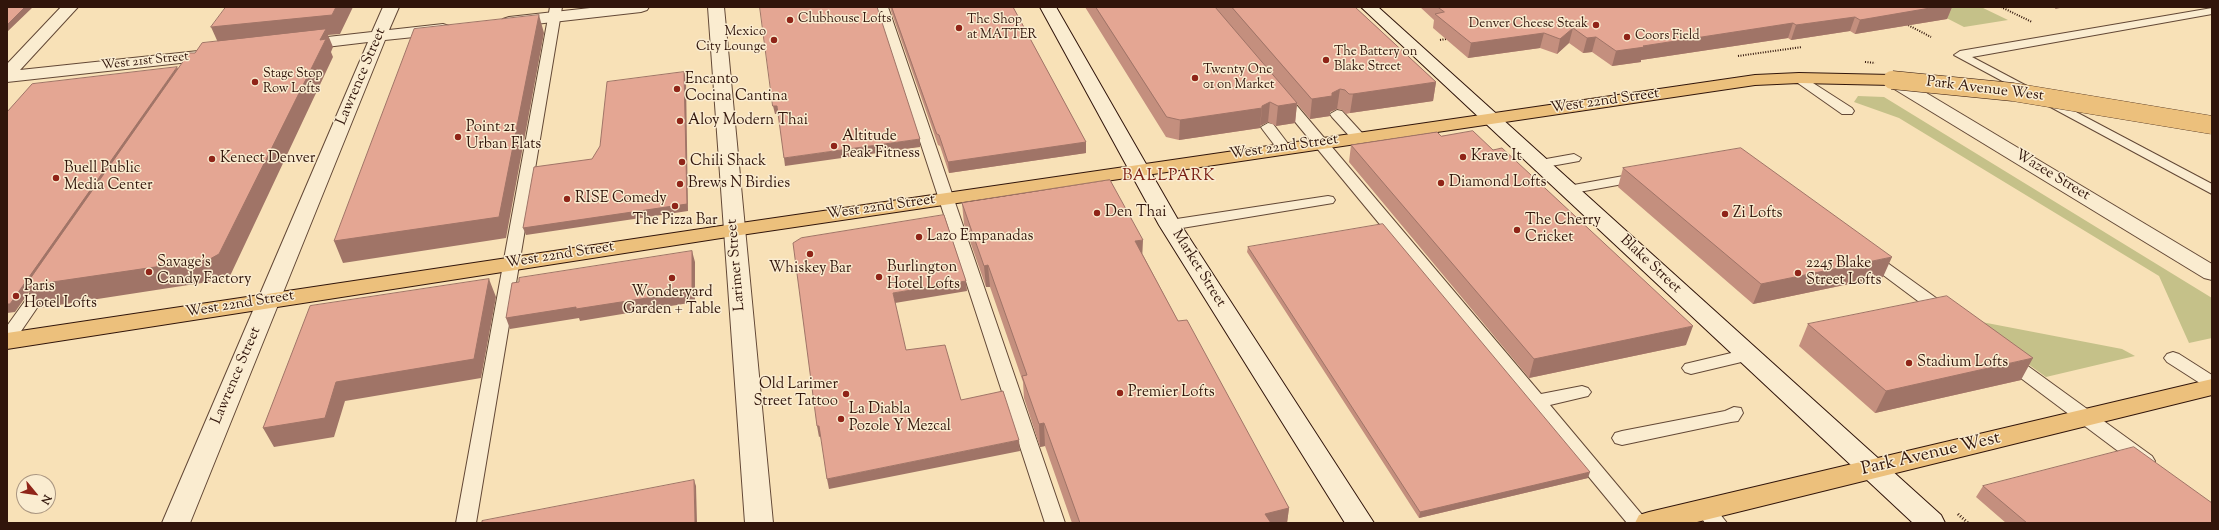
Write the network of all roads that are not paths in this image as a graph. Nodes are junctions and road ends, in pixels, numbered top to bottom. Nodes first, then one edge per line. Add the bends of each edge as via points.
1 (70, 7) edge
2 (391, 7) edge
3 (641, 7) edge
4 (716, 7) edge
5 (882, 7) edge
6 (1048, 7) edge
7 (1369, 7) edge
8 (2212, 11) edge
9 (555, 12) edge
10 (491, 24) edge
11 (459, 27) edge
12 (378, 36) junction
13 (286, 46) edge
14 (232, 52) edge
15 (201, 56) junction
16 (188, 74) edge
17 (7, 76) edge
18 (1799, 78) junction
19 (1755, 80) joint
20 (1892, 80) junction
21 (1276, 89) edge
22 (1847, 111) dead end
23 (1337, 114) edge
24 (1490, 118) junction
25 (2212, 126) edge
26 (1268, 127) edge
27 (1358, 138) junction
28 (1321, 143) junction
29 (1284, 148) junction
30 (1574, 158) dead end
31 (1540, 164) junction
32 (1138, 170) junction
33 (1655, 174) edge
34 (1568, 190) junction
35 (2212, 190) edge
36 (946, 198) junction
37 (1328, 200) dead end
38 (1170, 225) junction
39 (734, 230) junction
40 (1853, 245) edge
41 (511, 264) junction
42 (55, 269) edge
43 (2212, 273) edge
44 (268, 301) junction
45 (1955, 321) edge
46 (7, 340) edge
47 (1994, 349) edge
48 (1748, 355) junction
49 (2173, 358) dead end
50 (1691, 368) dead end
51 (2210, 388) edge
52 (1582, 392) dead end
53 (1537, 401) junction
54 (1734, 413) dead end
55 (2086, 418) junction
56 (1622, 438) dead end
57 (1872, 469) junction
58 (2156, 470) edge
59 (1711, 516) edge
60 (176, 523) edge
61 (466, 523) edge
62 (759, 523) edge
63 (1055, 523) edge
64 (1360, 523) edge
65 (1639, 523) edge
66 (1649, 523) edge
67 (1931, 523) edge

1 - 17 street
2 - 12 street, Lawrence Street
3 - 9 street
4 - 39 street, Larimer Street
5 - 36 lane
6 - 32 street, Market Street
7 - 24 street, Blake Street
8 - 35 lane via 1960,55
9 - 10 street
9 - 41 lane
11 - 12 street
12 - 13 street
12 - 44 street, Lawrence Street
14 - 15 street, West 21st Street
15 - 16 lane
15 - 17 street, West 21st Street
18 - 19 main road, Park Avenue West
18 - 20 main road, Park Avenue West
18 - 22 lane
19 - 24 main road, West 22nd Street
20 - 25 main road, Park Avenue West, bridge via 2039,96
20 - 43 street, Wazee Street
21 - 28 lane
23 - 27 lane
24 - 27 main road, West 22nd Street
24 - 31 street, Blake Street
26 - 29 lane
27 - 28 main road, West 22nd Street
28 - 29 main road, West 22nd Street
28 - 53 lane
29 - 32 main road, West 22nd Street
30 - 31 lane
31 - 34 street, Blake Street
32 - 36 main road, West 22nd Street
32 - 38 street, Market Street
33 - 34 lane
34 - 48 street, Blake Street
36 - 39 main road, West 22nd Street
36 - 63 lane
37 - 38 lane
38 - 64 street, Market Street
39 - 41 main road, West 22nd Street
39 - 62 street, Larimer Street
40 - 45 lane
41 - 44 main road, West 22nd Street
41 - 61 lane
42 - 46 lane
44 - 46 main road, West 22nd Street
44 - 60 street, Lawrence Street
47 - 55 lane
48 - 50 lane
48 - 57 street, Blake Street
49 - 51 lane
51 - 55 main road, Park Avenue West
52 - 53 lane
53 - 65 lane
54 - 56 lane via 1731,416
55 - 57 main road, Park Avenue West
55 - 58 lane
57 - 59 main road, Park Avenue West
57 - 67 street, Blake Street
59 - 66 main road, Park Avenue West

